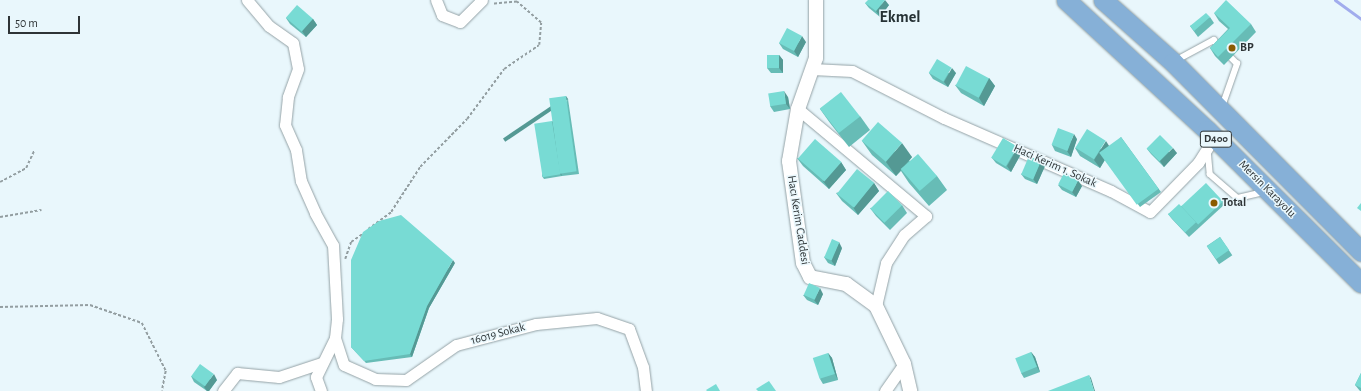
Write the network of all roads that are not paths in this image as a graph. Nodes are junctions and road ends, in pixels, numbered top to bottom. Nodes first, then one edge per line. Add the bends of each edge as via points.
1 (247, 0) edge
2 (436, 0) edge
3 (816, 0) edge
4 (1066, 0) edge
5 (1103, 0) edge
6 (480, 2) edge
7 (1173, 62) junction
8 (812, 69) junction
9 (798, 109) junction
10 (1221, 110) junction
11 (1208, 139) junction
12 (1269, 190) junction
13 (1361, 251) edge
14 (1361, 283) edge
15 (876, 306) junction
16 (335, 338) junction
17 (321, 363) junction
18 (904, 364) junction
19 (223, 391) edge
20 (321, 391) edge
21 (646, 391) edge
22 (885, 391) edge
23 (910, 391) edge

1 - 16 street via 269,26 293,43 298,69 288,97 285,124 296,150 301,181 333,245 337,319
2 - 6 street via 442,15 460,22
3 - 8 street, Hacı Kerim Caddesi via 816,58
4 - 11 highway, Mersin Karayolu / D400
5 - 7 highway, Mersin Karayolu / D400
7 - 10 highway, Mersin Karayolu / D400
7 - 10 lane via 1214,40 1237,64
8 - 9 street, Hacı Kerim Caddesi
8 - 11 street, Haci Kerim 1. Sokak via 852,71 944,118 1111,191 1150,212 1198,163
9 - 15 street, Hacı Kerim Caddesi via 789,161 803,263 810,277 846,284
9 - 15 street via 926,216 904,235 886,263
10 - 13 highway, Mersin Karayolu / D400
11 - 12 highway, Mersin Karayolu / D400
11 - 12 lane via 1210,174 1238,198
12 - 14 highway, Mersin Karayolu / D400
15 - 18 street, Hacı Kerim Caddesi
16 - 17 street
16 - 21 street, 16019 Sokak via 344,365 375,380 406,380 456,345 536,324 597,318 629,330 643,367
17 - 19 street via 279,377 237,373
17 - 20 street via 316,377
18 - 22 street
18 - 23 street, Hacı Kerim Caddesi

